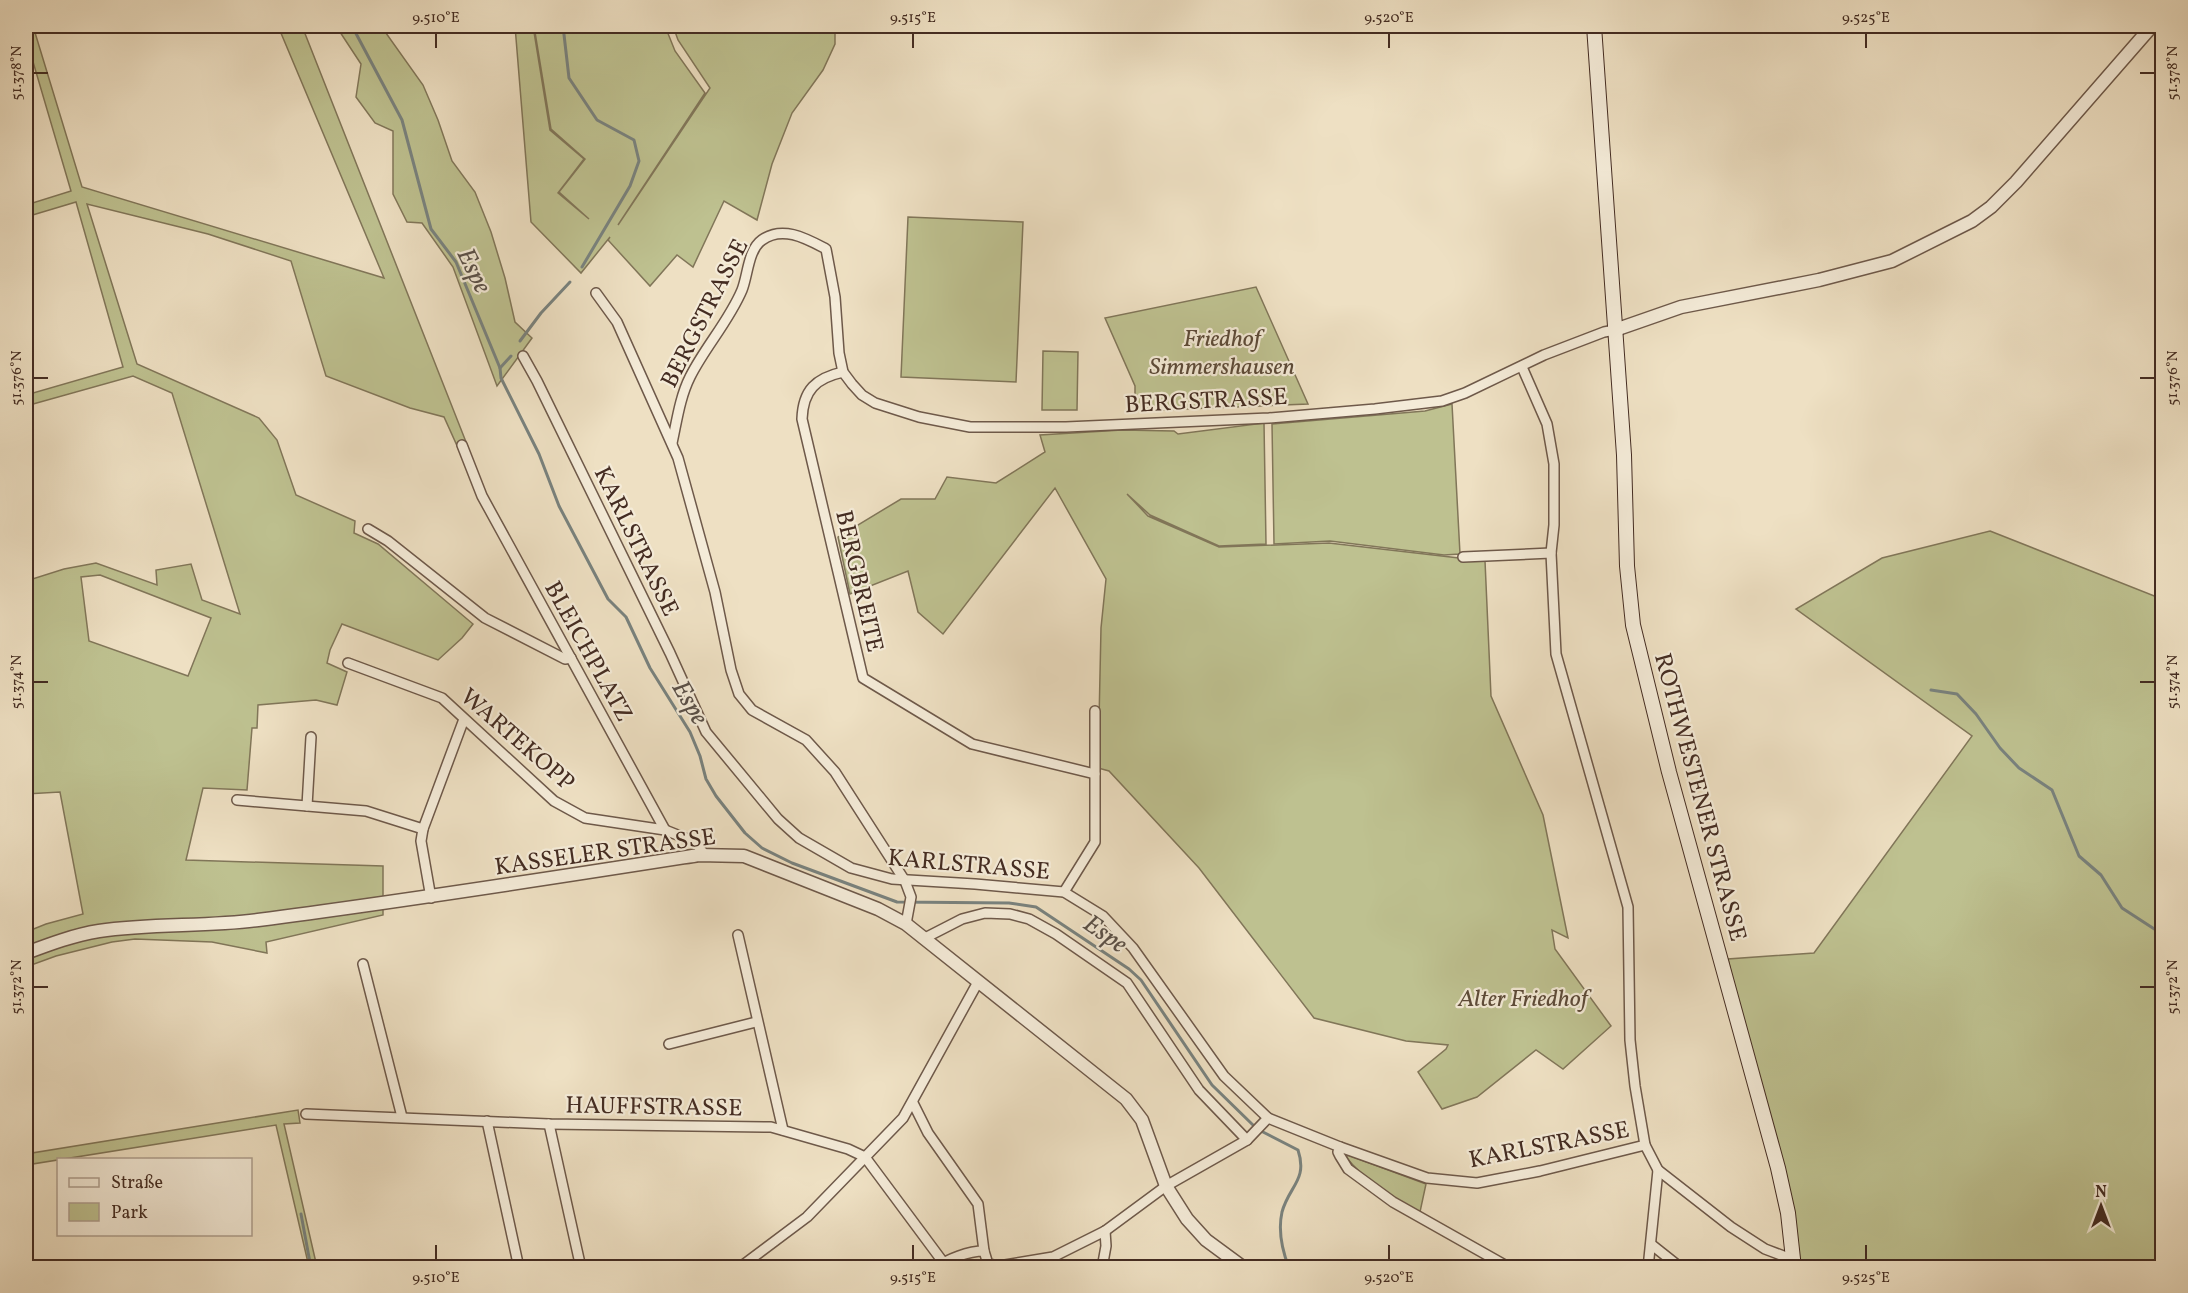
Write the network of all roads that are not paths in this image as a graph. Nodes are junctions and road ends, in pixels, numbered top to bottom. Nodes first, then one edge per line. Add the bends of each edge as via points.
1 (1594, 26) edge
2 (2151, 26) edge
3 (596, 293) dead end
4 (1616, 330) junction
5 (523, 356) dead end
6 (1522, 367) junction
7 (843, 372) junction
8 (672, 443) junction
9 (462, 445) dead end
10 (368, 529) dead end
11 (1551, 553) junction
12 (1463, 557) dead end
13 (571, 658) junction
14 (348, 663) dead end
15 (1095, 711) dead end
16 (464, 719) junction
17 (311, 737) dead end
18 (1095, 774) junction
19 (237, 800) dead end
20 (307, 806) junction
21 (423, 829) junction
22 (664, 830) junction
23 (704, 854) junction
24 (905, 881) junction
25 (1064, 892) junction
26 (431, 898) junction
27 (906, 924) junction
28 (738, 936) dead end
29 (923, 939) junction
30 (26, 953) edge
31 (363, 964) dead end
32 (978, 982) junction
33 (756, 1022) junction
34 (669, 1044) dead end
35 (913, 1103) junction
36 (306, 1114) dead end
37 (402, 1117) junction
38 (1268, 1118) junction
39 (487, 1122) junction
40 (549, 1124) junction
41 (783, 1130) junction
42 (1247, 1140) junction
43 (1646, 1145) junction
44 (1340, 1147) junction
45 (865, 1157) junction
46 (1658, 1170) junction
47 (1167, 1186) junction
48 (1105, 1231) junction
49 (1652, 1245) junction
50 (984, 1251) junction
51 (1794, 1264) edge
52 (939, 1265) edge
53 (988, 1266) edge
54 (519, 1268) edge
55 (581, 1268) edge
56 (739, 1268) edge
57 (1102, 1268) edge
58 (1244, 1268) edge
59 (1510, 1268) edge
60 (1648, 1268) edge
61 (1681, 1268) edge

1 - 4 main road, ROTHWESTENER STRASSE
2 - 4 street via 2016,182 1972,221 1892,261 1819,280 1681,307
3 - 8 street via 616,322
4 - 6 street, BERGSTRASSE via 1544,355
4 - 51 main road, ROTHWESTENER STRASSE via 1633,625 1778,1168
5 - 24 street, KARLSTRASSE via 706,732 778,819 799,838 851,868
6 - 7 street, BERGSTRASSE via 1442,400 1375,409 1269,418 1020,428 970,427 874,403
6 - 11 street via 1552,445
7 - 8 street, BERGSTRASSE via 826,249 792,233 760,240 741,291 683,393
7 - 18 street, BERGBREITE via 816,383 807,395 802,419 864,678 972,744
8 - 24 street via 684,475 739,694 752,710 806,740 835,772
9 - 13 street, BLEICHPLATZ via 482,496
10 - 13 street via 484,618
11 - 12 street
11 - 43 street via 1556,654 1628,907 1630,1040
13 - 22 street, BLEICHPLATZ
14 - 16 street, WARTEKOPP via 442,698
15 - 18 street
16 - 21 street
16 - 22 street, WARTEKOPP via 554,801 585,818
17 - 20 street
18 - 25 street via 1095,842
19 - 20 street
20 - 21 street via 366,811
21 - 26 street via 421,841
22 - 23 street via 695,842
23 - 26 street, KASSELER STRASSE
23 - 27 street, KASSELER STRASSE via 744,856 865,903
24 - 25 street, KARLSTRASSE
24 - 27 street via 911,897
25 - 38 street, KARLSTRASSE via 1103,916 1133,948 1224,1076
26 - 30 street, KASSELER STRASSE via 244,922 98,931
27 - 29 street, KASSELER STRASSE
28 - 33 street
29 - 32 street, KASSELER STRASSE
29 - 42 street via 962,919 985,913 1029,919 1056,934 1127,982 1199,1090
31 - 37 street
32 - 35 street
32 - 47 street, KASSELER STRASSE via 1126,1099 1142,1120
33 - 34 street
33 - 41 street
35 - 45 street
35 - 50 street via 928,1133 978,1204
36 - 37 street, HAUFFSTRASSE
37 - 39 street, HAUFFSTRASSE
38 - 42 street
38 - 44 street, KARLSTRASSE
39 - 40 street, HAUFFSTRASSE
39 - 54 street
40 - 41 street, HAUFFSTRASSE
40 - 55 street
41 - 45 street, HAUFFSTRASSE
42 - 47 street
43 - 44 street, KARLSTRASSE via 1477,1183 1427,1178
43 - 46 street, KARLSTRASSE
44 - 59 street via 1340,1156 1348,1169 1393,1202
45 - 52 street
45 - 56 street via 807,1217
46 - 49 street
46 - 51 street, KARLSTRASSE via 1731,1227
47 - 48 street
47 - 58 street, KASSELER STRASSE via 1187,1219 1206,1240
48 - 53 street via 1053,1257
48 - 57 street
49 - 60 street
49 - 61 street
50 - 52 street
50 - 53 street

